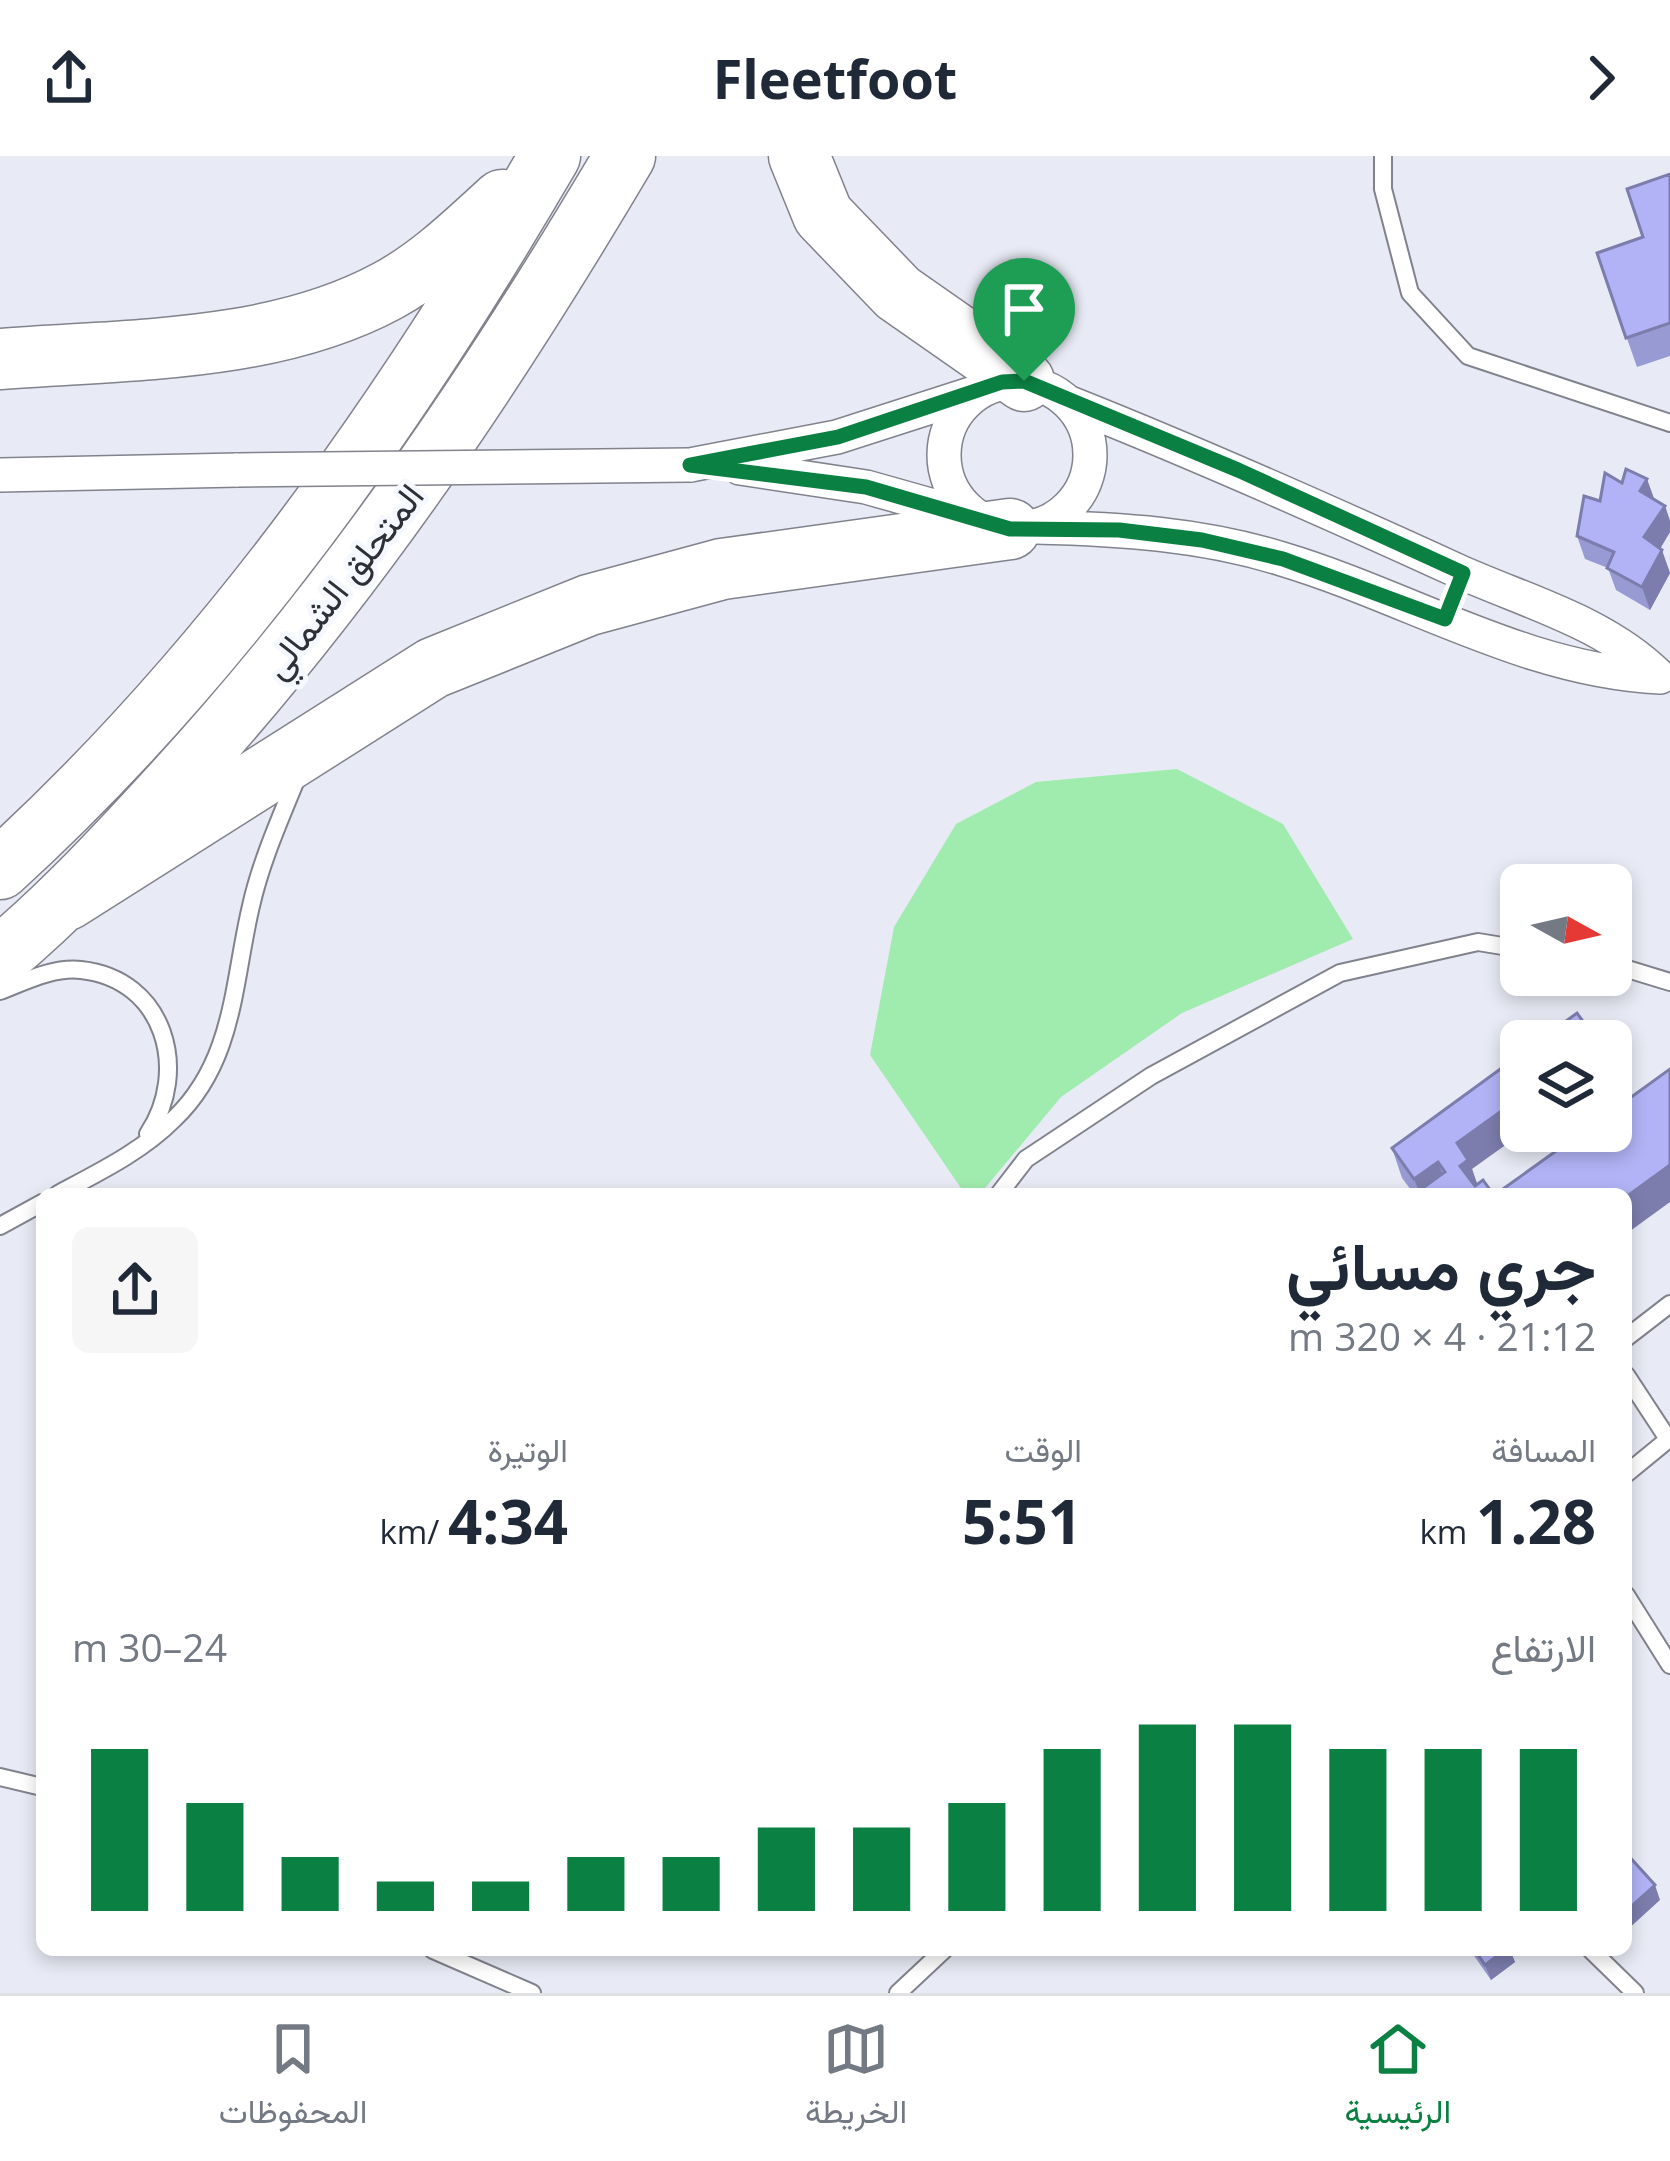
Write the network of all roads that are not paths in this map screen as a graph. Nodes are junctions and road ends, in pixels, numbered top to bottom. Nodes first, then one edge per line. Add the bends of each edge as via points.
1 (546, 156) edge
2 (625, 156) edge
3 (799, 156) edge
4 (1383, 156) edge
5 (0, 358) edge
6 (1025, 392) junction
7 (1670, 423) edge
8 (690, 465) junction
9 (0, 475) edge
10 (1009, 525) junction
11 (1463, 573) junction
12 (1445, 619) junction
13 (1665, 679) edge
14 (313, 740) junction
15 (0, 868) edge
16 (67, 900) junction
17 (1500, 946) edge
18 (0, 957) edge
19 (1632, 970) edge
20 (1670, 982) edge
21 (0, 991) edge
22 (138, 1150) junction
23 (69, 1188) edge
24 (1004, 1188) edge
25 (36, 1206) edge
26 (0, 1226) edge
27 (1670, 1304) edge
28 (1632, 1333) edge
29 (1632, 1384) edge
30 (1669, 1438) edge
31 (1632, 1469) edge
32 (1632, 1605) edge
33 (1670, 1665) edge
34 (0, 1777) edge
35 (36, 1786) edge
36 (447, 1956) edge
37 (938, 1956) edge
38 (1597, 1956) edge
39 (532, 1993) edge
40 (898, 1993) edge
41 (1635, 1993) edge

1 - 5 highway via 427,266 321,319 215,340
1 - 15 highway, المتحلق الشمالي via 447,324 272,575 147,722
2 - 16 highway, المتحلق الشمالي via 434,462 247,705
3 - 6 highway via 823,215 898,293
4 - 7 lane via 1383,189 1410,293 1468,356
6 - 8 street
6 - 10 street via 955,418 944,454 961,502
6 - 10 street via 1084,424 1088,475 1068,507
6 - 11 street via 1238,470
8 - 9 street, bridge
8 - 10 street via 808,476
10 - 12 street via 1160,534 1242,549
10 - 14 highway via 722,569 589,605 433,668
11 - 12 street
11 - 13 street via 1605,635
12 - 13 street via 1576,668
14 - 16 highway
14 - 22 lane via 251,904 231,1025 177,1117
16 - 18 highway, المتحلق الشمالي
17 - 24 lane via 1478,942 1340,973 1150,1076 1026,1160
19 - 20 lane
21 - 22 lane via 79,969 108,976 154,1012 172,1070 167,1100
22 - 23 lane
25 - 26 lane
27 - 28 lane
29 - 30 lane
30 - 31 lane
32 - 33 lane
34 - 35 lane
36 - 39 lane
37 - 40 lane
38 - 41 lane

